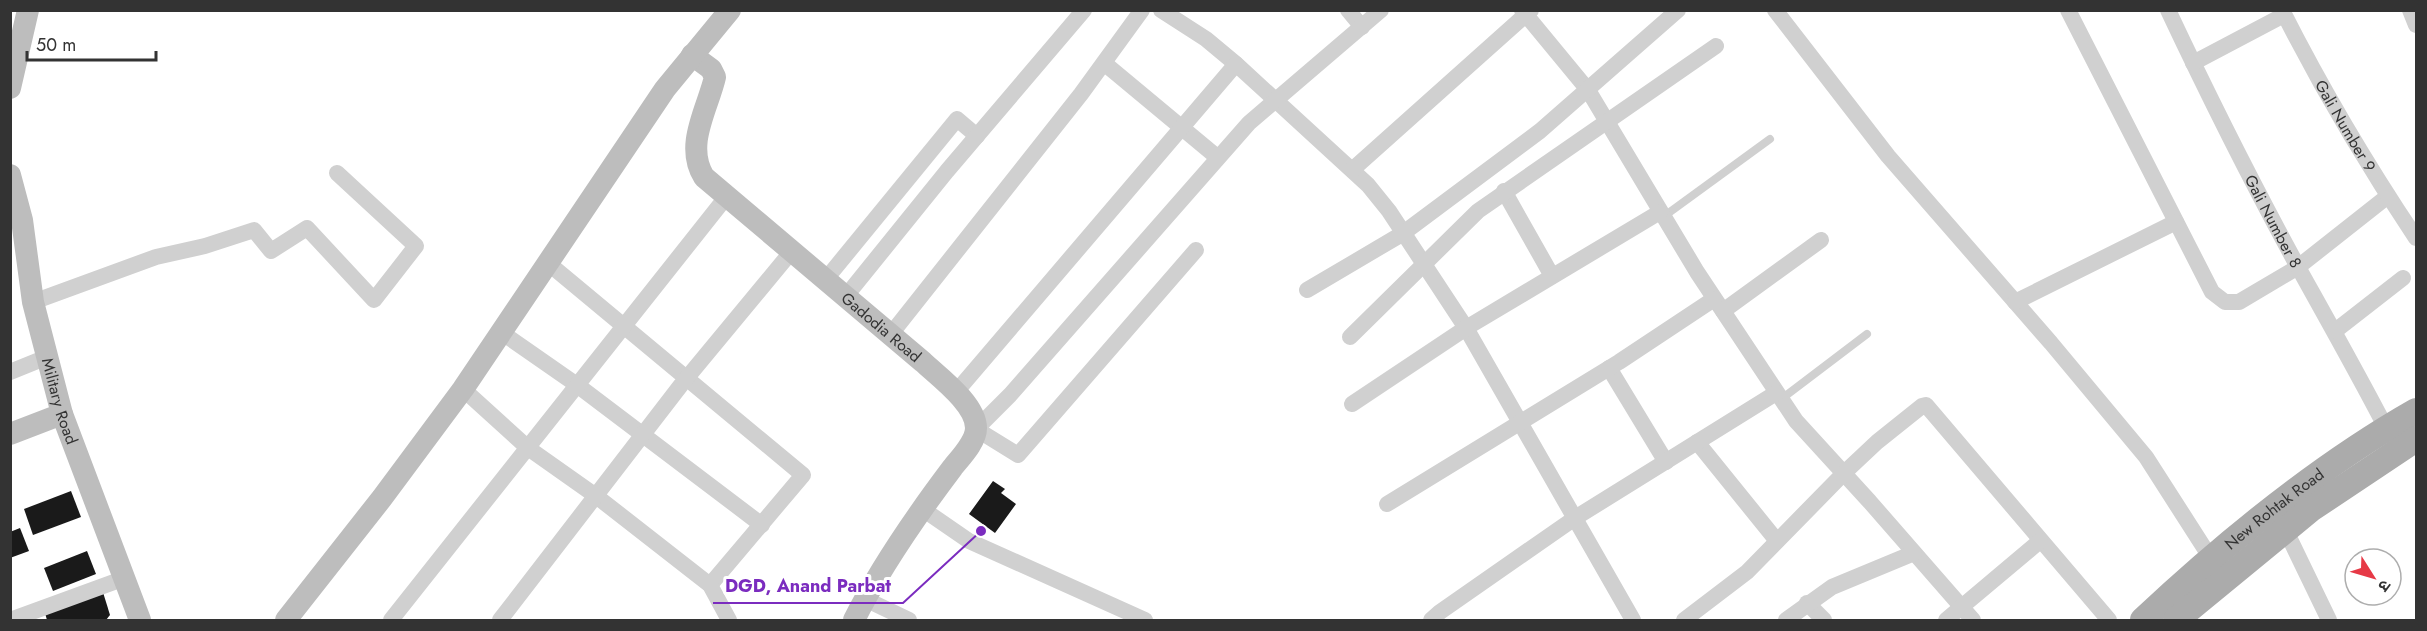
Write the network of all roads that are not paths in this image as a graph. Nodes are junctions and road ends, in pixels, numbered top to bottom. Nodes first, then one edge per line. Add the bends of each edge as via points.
1 (28, 10) edge
2 (730, 10) edge
3 (1084, 10) edge
4 (1142, 10) edge
5 (1161, 10) edge
6 (1348, 10) edge
7 (1381, 10) edge
8 (1678, 10) edge
9 (2068, 10) edge
10 (2168, 10) edge
11 (2410, 10) edge
12 (1527, 12) edge
13 (1781, 13) edge
14 (2283, 13) edge
15 (2416, 25) edge
16 (1362, 27) junction
17 (1716, 46) dead end
18 (692, 55) junction
19 (1104, 63) junction
20 (2193, 63) junction
21 (1236, 64) junction
22 (10, 88) edge
23 (1588, 90) junction
24 (1275, 99) junction
25 (1607, 123) junction
26 (1181, 127) junction
27 (977, 136) junction
28 (1770, 139) dead end
29 (1217, 157) junction
30 (1352, 170) junction
31 (337, 173) dead end
32 (10, 174) edge
33 (1503, 191) junction
34 (728, 196) junction
35 (2388, 196) junction
36 (1661, 215) junction
37 (16, 221) edge
38 (2176, 222) junction
39 (1402, 234) junction
40 (2416, 238) edge
41 (1821, 240) dead end
42 (792, 250) junction
43 (1196, 250) dead end
44 (548, 263) junction
45 (1423, 264) junction
46 (2298, 267) junction
47 (1552, 276) junction
48 (2403, 278) dead end
49 (826, 279) junction
50 (1307, 290) dead end
51 (846, 296) junction
52 (33, 302) junction
53 (2015, 302) junction
54 (1719, 305) junction
55 (624, 325) junction
56 (1466, 328) junction
57 (501, 332) junction
58 (2336, 332) junction
59 (891, 334) junction
60 (1867, 334) dead end
61 (1350, 337) dead end
62 (47, 357) junction
63 (1610, 368) junction
64 (10, 372) edge
65 (688, 378) junction
66 (577, 385) junction
67 (463, 388) junction
68 (956, 392) junction
69 (1778, 396) junction
70 (1352, 404) dead end
71 (2416, 411) edge
72 (62, 414) junction
73 (1519, 422) junction
74 (2386, 428) junction
75 (976, 429) junction
76 (10, 434) edge
77 (642, 436) junction
78 (2416, 439) edge
79 (1697, 442) junction
80 (528, 448) junction
81 (1666, 462) junction
82 (1844, 473) junction
83 (596, 496) junction
84 (1387, 504) dead end
85 (921, 508) junction
86 (1575, 518) junction
87 (762, 525) junction
88 (2286, 531) junction
89 (1777, 541) junction
90 (2040, 541) junction
91 (1914, 553) junction
92 (2212, 560) junction
93 (124, 578) junction
94 (711, 585) junction
95 (865, 599) junction
96 (1807, 603) junction
97 (1960, 608) junction
98 (10, 620) edge
99 (140, 621) edge
100 (286, 621) edge
101 (391, 621) edge
102 (500, 621) edge
103 (729, 621) edge
104 (854, 621) edge
105 (909, 621) edge
106 (1145, 621) edge
107 (1431, 621) edge
108 (1633, 621) edge
109 (1684, 621) edge
110 (1786, 621) edge
111 (1824, 621) edge
112 (1946, 621) edge
113 (1973, 621) edge
114 (2109, 621) edge
115 (2143, 621) edge
116 (2176, 621) edge
117 (2329, 621) edge

1 - 22 street
2 - 18 street
3 - 27 street
4 - 19 street
5 - 21 street
6 - 16 street
7 - 16 street
8 - 23 street
9 - 38 street
10 - 20 street, Gali Number 8
11 - 15 street
12 - 23 street
12 - 30 street
13 - 53 street via 1888,156
14 - 20 street
14 - 35 street, Gali Number 9 via 2311,68
16 - 24 street
17 - 25 street
18 - 34 street, Gadodia Road via 711,69 715,77 698,130 700,171
18 - 44 street
19 - 26 street
19 - 59 street
20 - 46 street, Gali Number 8
21 - 24 street
21 - 26 street
23 - 25 street
23 - 39 street via 1540,131
24 - 29 street
24 - 30 street
25 - 33 street
25 - 36 street
26 - 29 street
26 - 68 street
27 - 49 street via 957,119
27 - 51 street
28 - 36 lane
29 - 75 street
30 - 39 street via 1389,211
31 - 52 street via 416,246 374,300 307,228 270,251 254,230 156,257
32 - 37 street, Military Road
33 - 45 street
33 - 47 street
34 - 42 street, Gadodia Road
34 - 55 street
35 - 40 street, Gali Number 9
35 - 46 street
36 - 47 street
36 - 54 street
37 - 52 street, Military Road
38 - 46 street via 2212,292 2225,302 2239,302
38 - 53 street
39 - 45 street
39 - 50 street
41 - 54 street
42 - 49 street, Gadodia Road
42 - 65 street
43 - 75 street via 1018,455
44 - 55 street
44 - 57 street
45 - 56 street
45 - 61 street
46 - 58 street, Gali Number 8
47 - 56 street
48 - 58 street
49 - 51 street, Gadodia Road
51 - 59 street, Gadodia Road
52 - 62 street, Military Road
53 - 92 street via 2146,457
54 - 63 street
54 - 69 street
55 - 65 street
55 - 66 street
56 - 70 street
56 - 73 street
57 - 66 street
57 - 67 street
58 - 74 street, Gali Number 8
59 - 68 street, Gadodia Road
60 - 69 lane
62 - 64 street
62 - 72 street, Military Road
63 - 73 street
63 - 81 street
65 - 77 street
65 - 87 street via 803,475
66 - 77 street
66 - 80 street
67 - 80 street
67 - 100 street
68 - 75 street, Gadodia Road via 974,417
69 - 79 street
69 - 82 street
71 - 74 main road, New Rohtak Road
72 - 76 street
72 - 93 street, Military Road
73 - 84 street
73 - 86 street
74 - 92 main road, New Rohtak Road via 2292,494
75 - 85 street via 969,447
77 - 83 street
77 - 87 street
78 - 88 main road, New Rohtak Road via 2311,509
79 - 81 street
79 - 89 street
80 - 83 street
80 - 101 street
81 - 86 street
82 - 89 street
82 - 90 street via 1926,405
82 - 91 street
83 - 94 street
83 - 102 street
85 - 95 street
85 - 106 street via 969,541
86 - 107 street
86 - 108 street
87 - 94 street
88 - 116 main road, New Rohtak Road
88 - 117 street
89 - 109 street via 1733,584
90 - 97 street
90 - 114 street
91 - 96 street via 1841,582
91 - 97 street
92 - 115 main road, New Rohtak Road
93 - 98 street
93 - 99 street, Military Road
94 - 103 street
95 - 104 street
95 - 105 street
96 - 110 street
96 - 111 street
97 - 112 street
97 - 113 street

